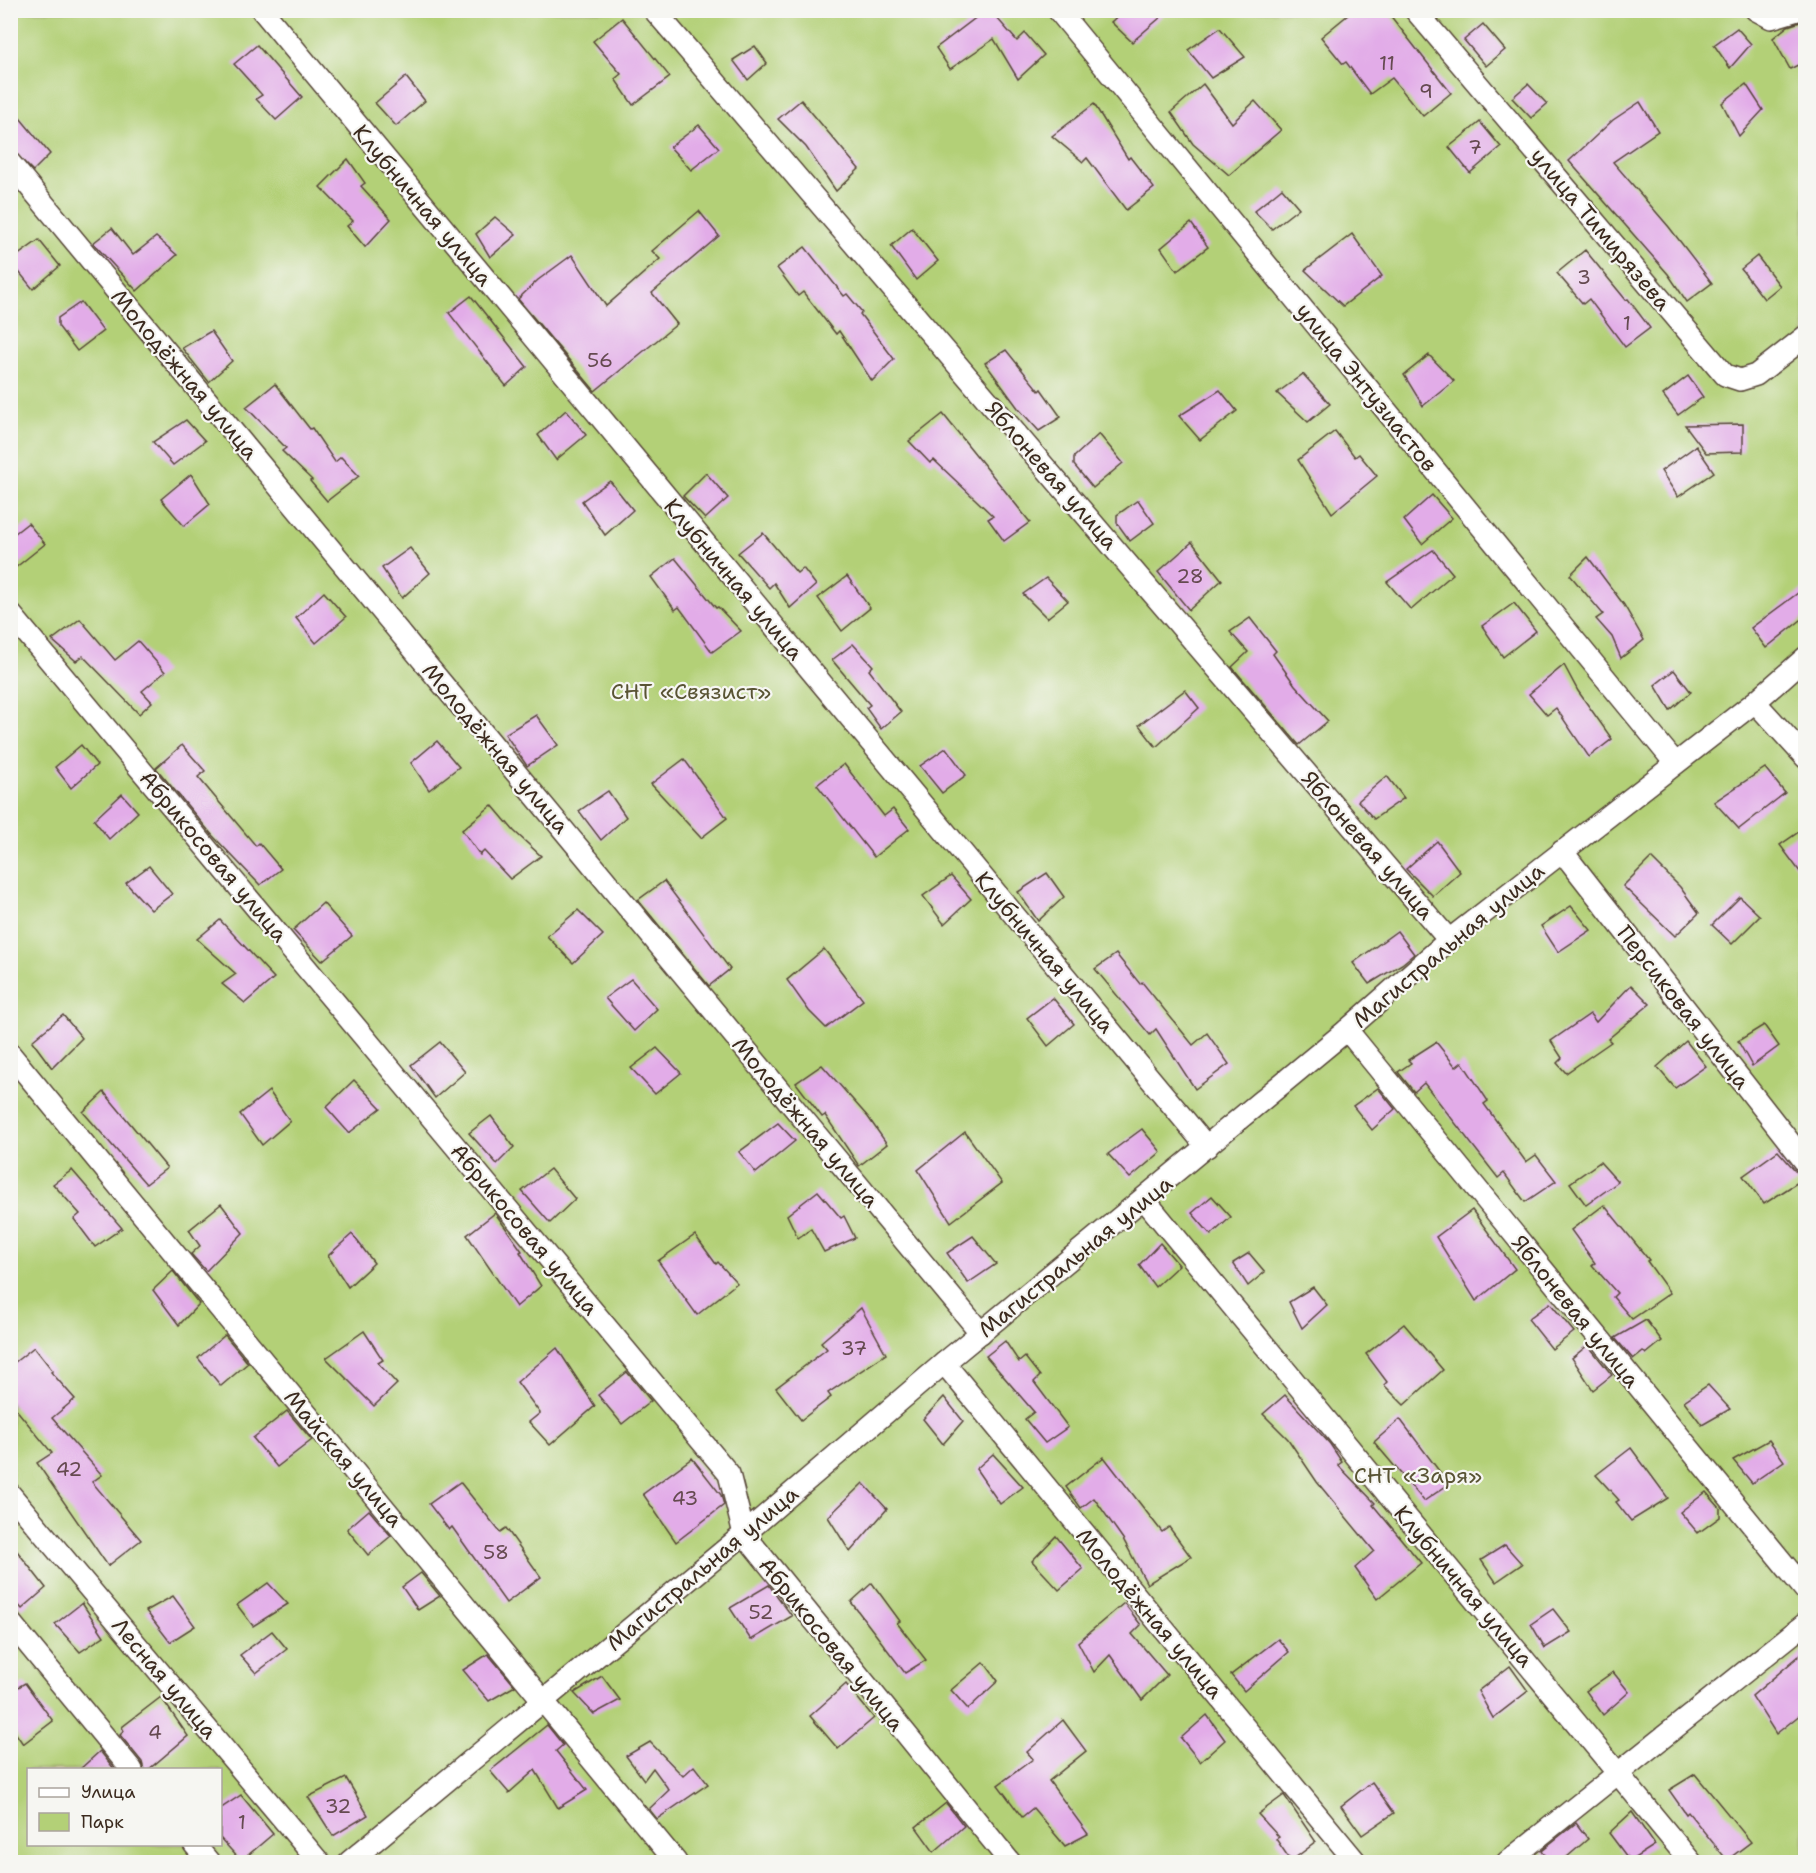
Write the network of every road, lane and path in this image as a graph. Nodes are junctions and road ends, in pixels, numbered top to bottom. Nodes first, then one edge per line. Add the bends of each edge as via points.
1 (262, 10) edge
2 (654, 10) edge
3 (1059, 10) edge
4 (1415, 10) edge
5 (1798, 10) edge
6 (1764, 14) edge
7 (10, 163) edge
8 (1806, 336) edge
9 (10, 613) edge
10 (1806, 657) edge
11 (1755, 702) junction
12 (1806, 758) edge
13 (1675, 763) junction
14 (1562, 851) junction
15 (1449, 940) junction
16 (1347, 1030) junction
17 (10, 1054) edge
18 (1207, 1147) junction
19 (1806, 1163) edge
20 (1144, 1199) junction
21 (981, 1333) junction
22 (944, 1363) junction
23 (10, 1494) edge
24 (744, 1534) junction
25 (1806, 1591) edge
26 (10, 1622) edge
27 (1806, 1623) edge
28 (544, 1700) junction
29 (130, 1768) edge
30 (1618, 1771) junction
31 (195, 1846) edge
32 (209, 1863) edge
33 (319, 1863) edge
34 (349, 1863) edge
35 (676, 1863) edge
36 (1010, 1863) edge
37 (1356, 1863) edge
38 (1507, 1863) edge
39 (1691, 1863) edge

1 - 18 street, Клубничная улица
2 - 15 street, Яблоневая улица
3 - 13 street, улица Энтузиастов
4 - 8 street, улица Тимирязева via 1725,375 1740,380 1756,375
5 - 6 street
7 - 21 street, Молодёжная улица
9 - 24 street, Абрикосовая улица via 729,1474
10 - 11 street, Магистральная улица
11 - 12 street
11 - 13 street, Магистральная улица
13 - 14 street, Магистральная улица
14 - 15 street, Магистральная улица
14 - 19 street, Персиковая улица
15 - 16 street, Магистральная улица
16 - 18 street, Магистральная улица
16 - 25 street, Яблоневая улица
17 - 28 street, Майская улица
18 - 20 street, Магистральная улица
20 - 21 street, Магистральная улица
20 - 30 street, Клубничная улица
21 - 22 street, Магистральная улица
22 - 24 street, Магистральная улица
22 - 37 street, Молодёжная улица
23 - 33 street, Лесная улица
24 - 28 street, Магистральная улица
24 - 36 street, Абрикосовая улица
26 - 29 street
27 - 30 street
28 - 34 street, Магистральная улица
28 - 35 street, Майская улица
30 - 38 street
30 - 39 street, Клубничная улица
31 - 32 street

